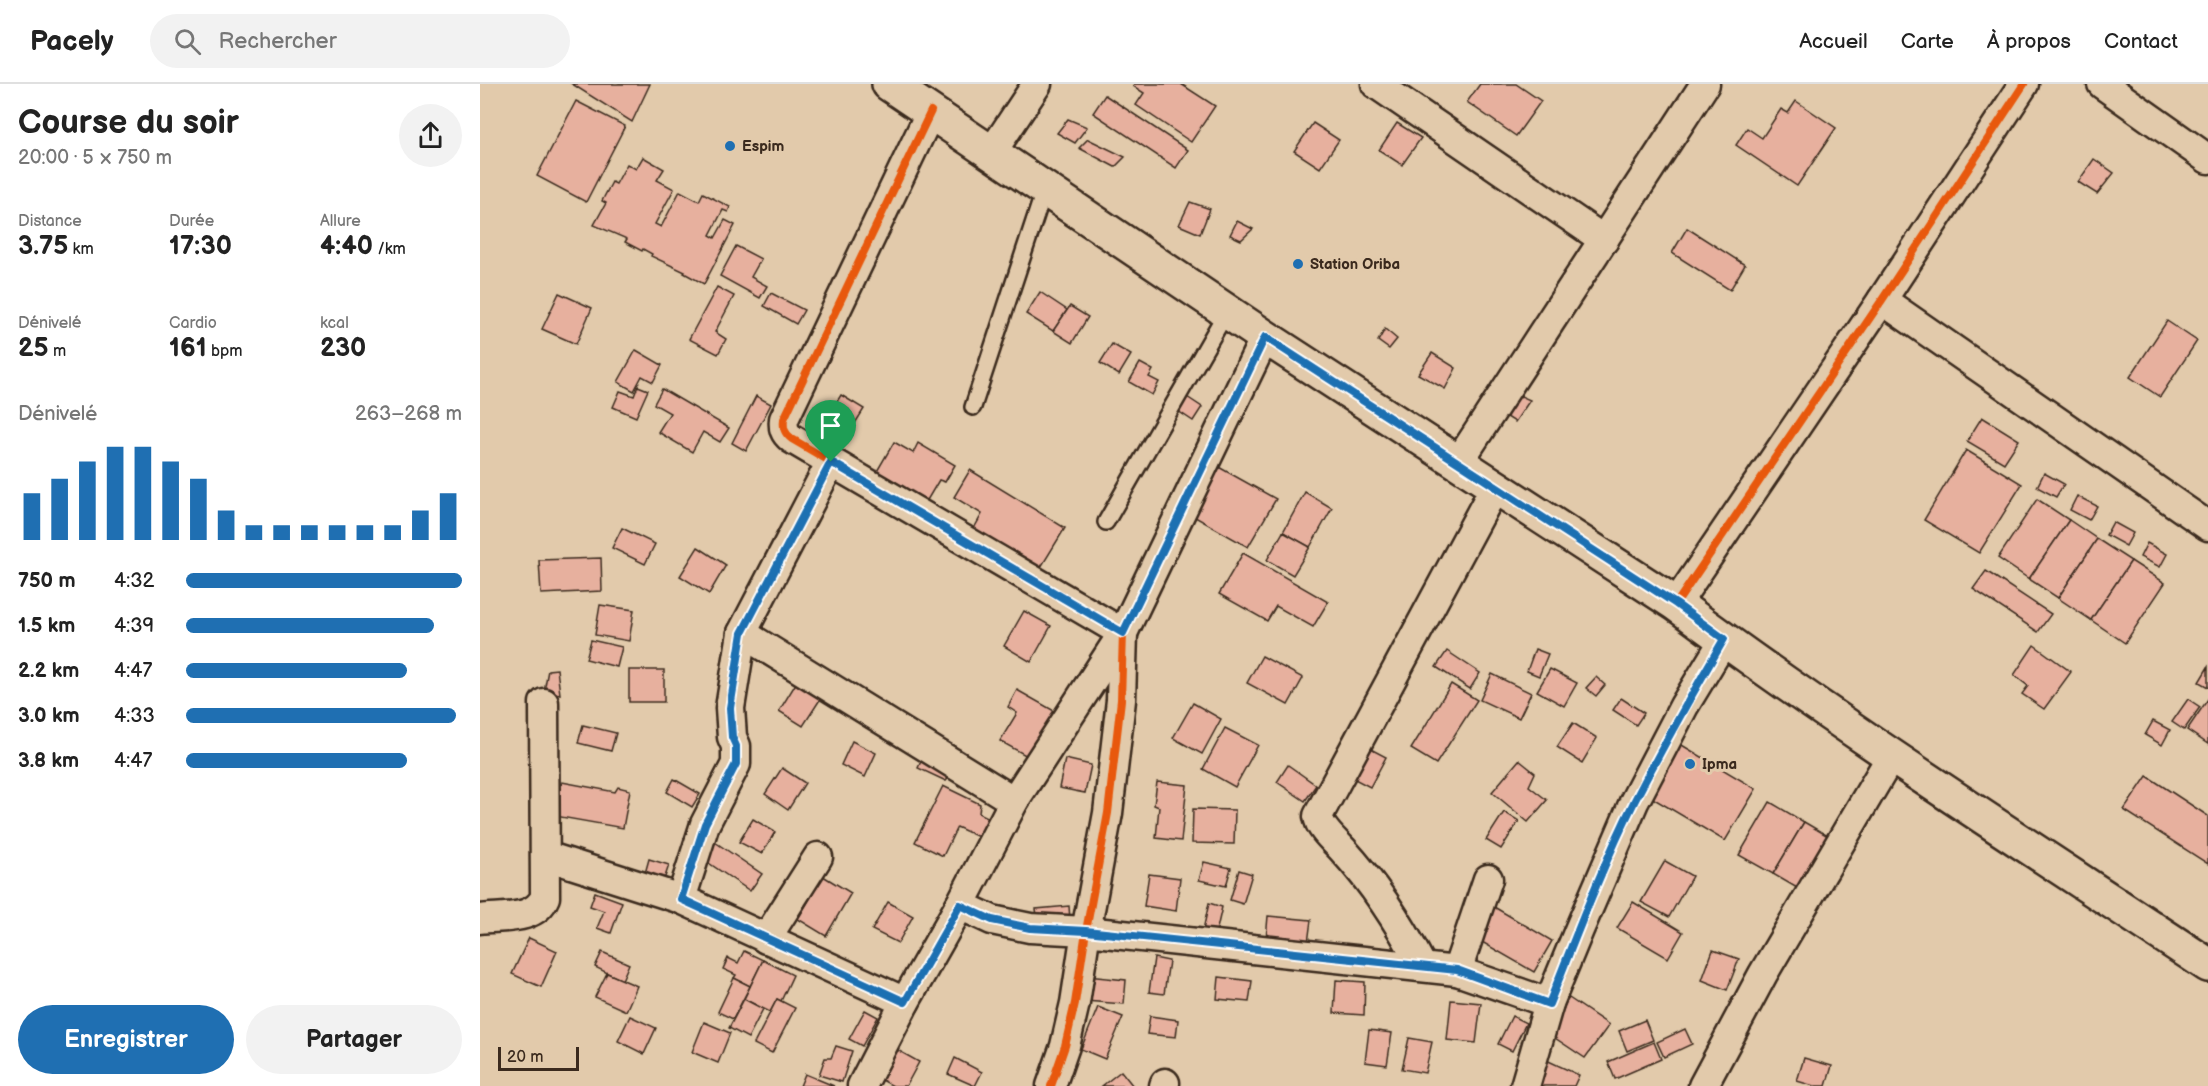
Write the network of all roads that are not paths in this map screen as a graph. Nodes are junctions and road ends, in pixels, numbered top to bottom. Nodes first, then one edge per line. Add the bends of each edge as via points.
1 (889, 84) edge
2 (1036, 84) edge
3 (1376, 84) edge
4 (1705, 84) edge
5 (2024, 84) edge
6 (2102, 84) edge
7 (931, 111) junction
8 (992, 152) junction
9 (2208, 159) edge
10 (1046, 189) junction
11 (1604, 240) junction
12 (1882, 300) junction
13 (1227, 311) junction
14 (1265, 337) junction
15 (973, 407) dead end
16 (831, 462) junction
17 (1458, 463) junction
18 (1495, 487) junction
19 (1106, 522) dead end
20 (2208, 526) edge
21 (1676, 604) junction
22 (742, 633) junction
23 (1123, 633) junction
24 (1724, 639) junction
25 (544, 703) dead end
26 (1892, 755) junction
27 (1014, 801) junction
28 (546, 856) junction
29 (818, 857) dead end
30 (1488, 879) dead end
31 (681, 899) junction
32 (960, 905) junction
33 (480, 919) edge
34 (1086, 931) junction
35 (766, 939) junction
36 (2208, 964) edge
37 (1422, 966) junction
38 (1457, 970) junction
39 (905, 1002) junction
40 (1549, 1004) junction
41 (862, 1086) edge
42 (1051, 1086) edge
43 (1525, 1086) edge
44 (1703, 1086) edge

1 - 7 main road
2 - 8 street
3 - 11 street
4 - 11 street
5 - 12 street
6 - 9 street
7 - 8 main road
7 - 16 street via 784,418 786,434
8 - 10 main road
10 - 13 main road
10 - 15 lane
11 - 17 street
12 - 20 street
12 - 21 street
13 - 14 main road
13 - 19 lane
14 - 17 main road
14 - 23 street
16 - 22 street
16 - 23 street
17 - 18 main road
18 - 21 main road
18 - 37 street via 1318,816 1323,828 1366,875
21 - 24 main road
22 - 27 street
22 - 31 street via 730,708 736,764 705,824
23 - 27 street
23 - 34 street via 1121,700 1108,813
24 - 26 main road
24 - 40 street via 1634,802
25 - 28 street
26 - 36 main road
26 - 44 street via 1763,974
27 - 32 street
28 - 31 street
28 - 33 street via 542,906 525,915
29 - 35 street
30 - 38 street
31 - 35 street
32 - 34 street via 992,920 1030,928
32 - 39 street
34 - 37 street
34 - 42 street via 1076,1004
35 - 39 street
37 - 38 street
38 - 40 street
39 - 41 street
40 - 43 street

